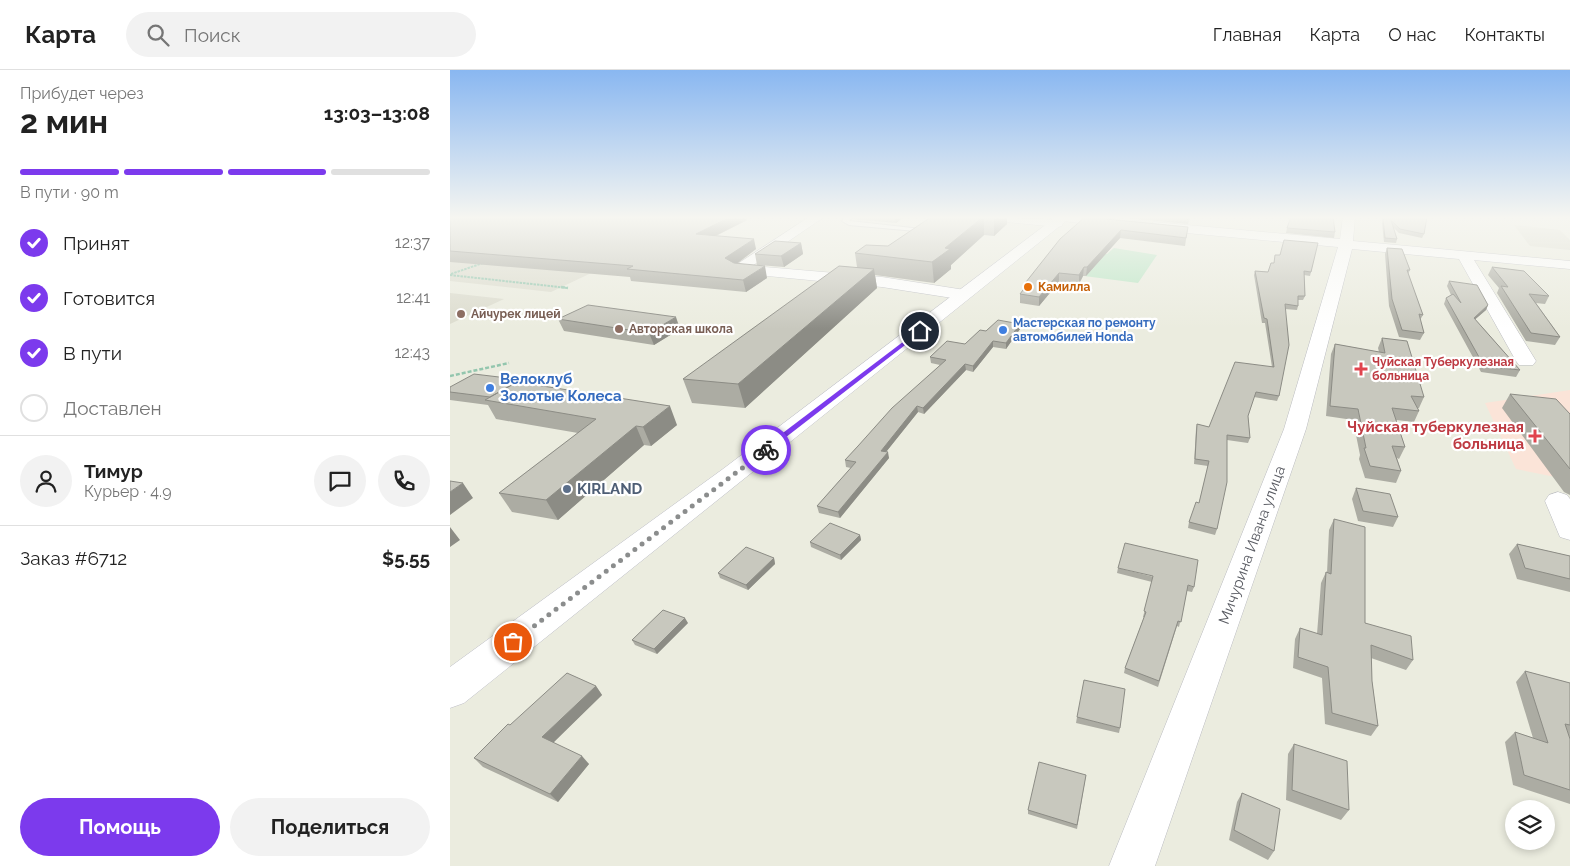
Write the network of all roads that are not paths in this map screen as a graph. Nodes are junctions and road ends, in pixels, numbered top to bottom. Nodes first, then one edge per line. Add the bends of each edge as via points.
1 (760, 254) edge
2 (1018, 254) edge
3 (1342, 254) edge
4 (1463, 254) edge
5 (1464, 254) edge
6 (1570, 265) edge
7 (966, 295) junction
8 (1526, 361) dead end
9 (1558, 501) dead end
10 (1570, 530) edge
11 (450, 690) edge
12 (1132, 866) edge

1 - 7 street via 737,269 882,282
2 - 7 main road
3 - 12 street, Мичурина Ивана улица via 1295,428
4 - 8 street
5 - 6 street
7 - 11 main road
9 - 10 street

